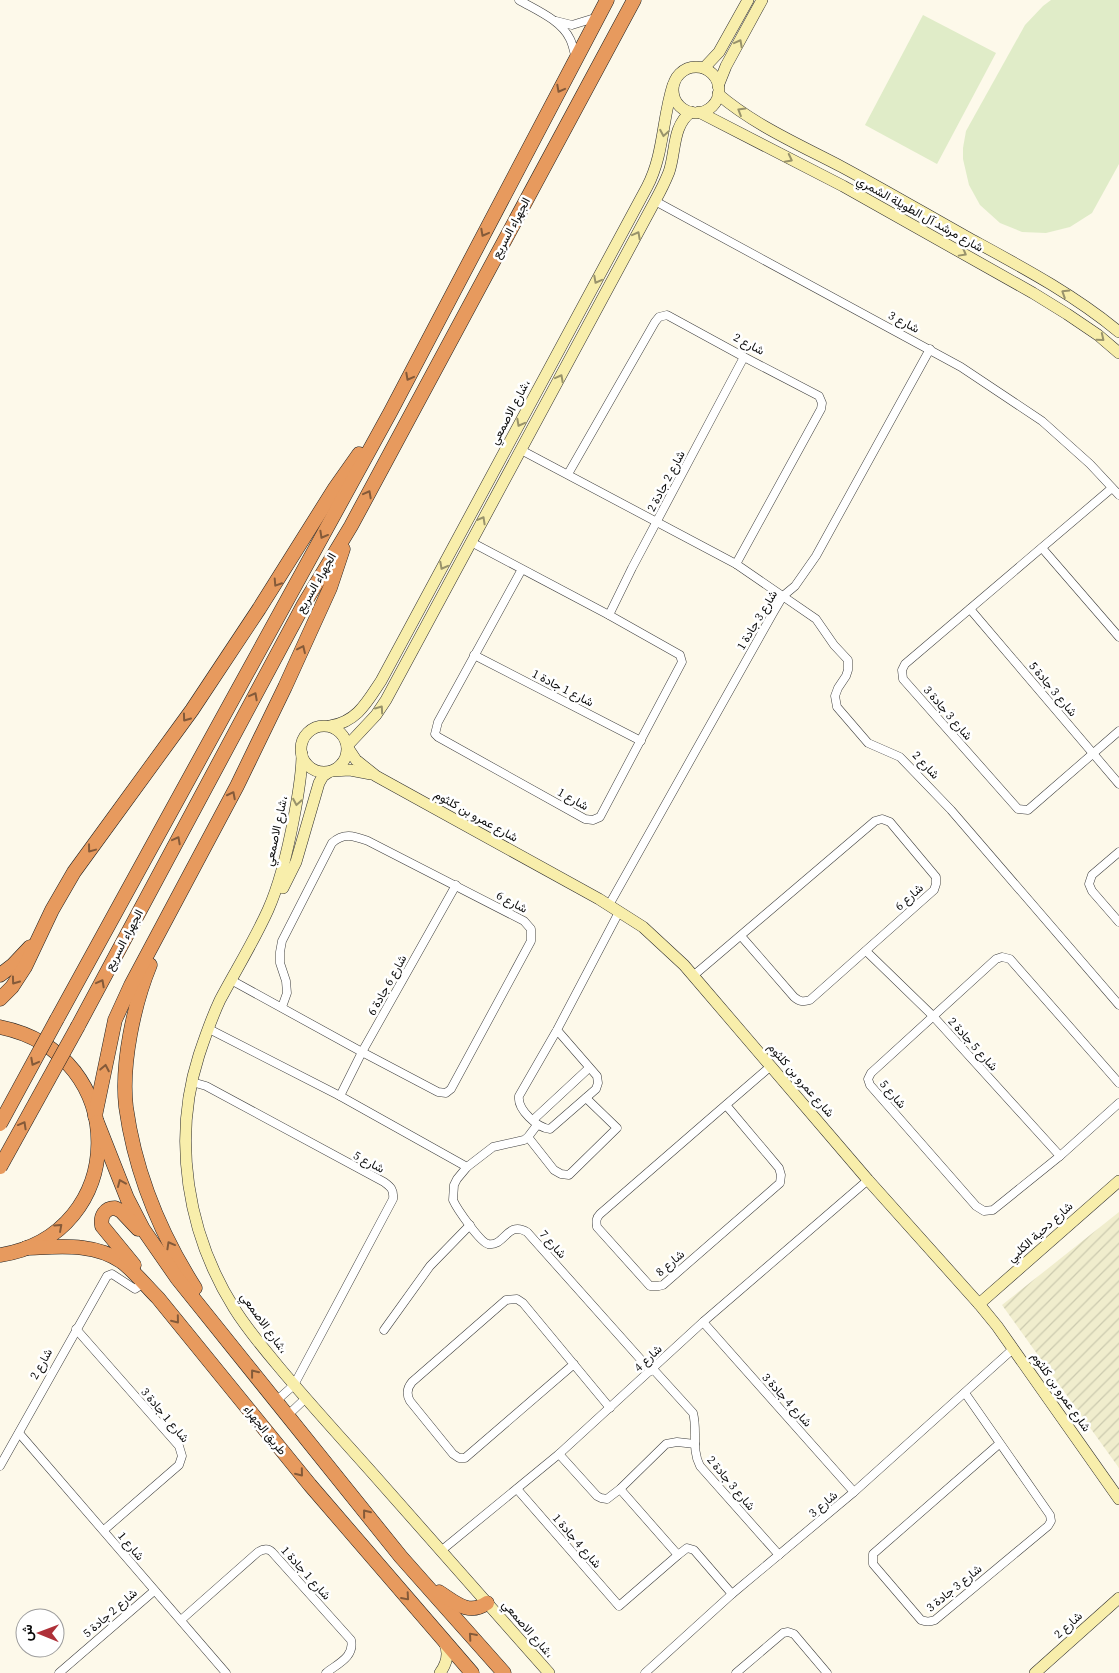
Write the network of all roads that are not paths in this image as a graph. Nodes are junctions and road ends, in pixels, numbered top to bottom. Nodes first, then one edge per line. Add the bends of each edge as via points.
1 (519, 0) edge
2 (608, 0) edge
3 (634, 0) edge
4 (748, 0) edge
5 (762, 0) edge
6 (598, 17) junction
7 (554, 20) junction
8 (576, 59) junction
9 (704, 68) junction
10 (674, 85) junction
11 (718, 90) junction
12 (695, 112) junction
13 (768, 128) junction
14 (760, 144) junction
15 (655, 201) junction
16 (926, 214) junction
17 (895, 216) junction
18 (969, 238) junction
19 (938, 239) junction
20 (1119, 332) edge
21 (930, 350) junction
22 (1119, 353) edge
23 (744, 358) junction
24 (391, 411) junction
25 (521, 450) junction
26 (568, 474) junction
27 (1112, 488) junction
28 (1119, 495) edge
29 (657, 521) junction
30 (350, 526) junction
31 (471, 542) junction
32 (1042, 548) junction
33 (736, 564) junction
34 (522, 569) junction
35 (783, 596) junction
36 (970, 609) junction
37 (609, 615) junction
38 (1119, 637) edge
39 (474, 655) junction
40 (330, 726) junction
41 (1119, 732) edge
42 (641, 741) junction
43 (347, 747) junction
44 (302, 754) junction
45 (1093, 754) junction
46 (330, 771) junction
47 (376, 776) junction
48 (1119, 784) edge
49 (1119, 852) edge
50 (456, 885) junction
51 (176, 902) junction
52 (614, 909) junction
53 (267, 912) junction
54 (1119, 922) edge
55 (42, 930) junction
56 (741, 936) junction
57 (866, 951) junction
58 (0, 975) edge
59 (693, 976) junction
60 (231, 980) junction
61 (0, 999) edge
62 (1119, 1005) edge
63 (282, 1007) junction
64 (933, 1016) junction
65 (0, 1027) edge
66 (209, 1029) junction
67 (556, 1030) junction
68 (362, 1052) junction
69 (771, 1066) junction
70 (589, 1068) junction
71 (192, 1082) junction
72 (1119, 1083) edge
73 (340, 1096) junction
74 (586, 1098) junction
75 (1119, 1103) edge
76 (726, 1105) junction
77 (96, 1119) junction
78 (535, 1122) junction
79 (0, 1124) edge
80 (528, 1137) junction
81 (1060, 1156) junction
82 (0, 1168) edge
83 (467, 1168) junction
84 (868, 1180) junction
85 (1119, 1181) edge
86 (470, 1225) junction
87 (26, 1248) junction
88 (0, 1255) edge
89 (177, 1278) junction
90 (144, 1283) junction
91 (158, 1298) junction
92 (980, 1304) junction
93 (703, 1322) junction
94 (76, 1329) junction
95 (384, 1330) dead end
96 (232, 1346) junction
97 (1013, 1349) junction
98 (574, 1364) junction
99 (652, 1370) junction
100 (294, 1385) junction
101 (965, 1392) junction
102 (306, 1398) junction
103 (276, 1401) junction
104 (610, 1408) junction
105 (288, 1415) junction
106 (18, 1433) junction
107 (695, 1444) junction
108 (1000, 1444) junction
109 (559, 1454) junction
110 (0, 1466) edge
111 (517, 1489) junction
112 (620, 1489) junction
113 (854, 1492) junction
114 (1119, 1500) edge
115 (104, 1530) junction
116 (442, 1550) junction
117 (678, 1555) junction
118 (779, 1555) junction
119 (423, 1581) junction
120 (154, 1590) junction
121 (732, 1594) junction
122 (1119, 1598) edge
123 (487, 1603) junction
124 (181, 1620) junction
125 (442, 1638) junction
126 (59, 1673) edge
127 (226, 1673) edge
128 (326, 1673) edge
129 (440, 1673) edge
130 (472, 1673) edge
131 (504, 1673) edge
132 (549, 1673) edge
133 (645, 1673) edge
134 (736, 1673) edge
135 (827, 1673) edge
136 (1035, 1673) edge

1 - 7 street
2 - 6 highway, الجهراء السريع
30 -> 3 highway, الجهراء السريع
4 - 9 street via 719,52
11 -> 5 street via 726,66
6 - 7 street via 572,25
6 - 8 highway, الجهراء السريع
7 - 8 street via 567,33
8 -> 24 highway, الجهراء السريع
9 - 10 street via 685,70
9 - 11 street via 715,78
10 - 12 street via 675,99 684,109
10 -> 40 street, شارع الاصمعي، via 658,162 647,187 381,681 356,716
11 - 12 street via 711,106
13 -> 11 street, شارع مرشد آل الطويلة الشمري via 731,105
12 - 14 street, شارع مرشد آل الطويلة الشمري
12 - 15 street via 684,117 680,124 674,157
13 - 14 street via 756,131
13 - 16 street, شارع مرشد آل الطويلة الشمري
14 -> 17 street, شارع مرشد آل الطويلة الشمري
15 - 21 street, شارع 3
25 -> 15 street
16 - 17 street via 921,220 903,212
16 - 18 street, شارع مرشد آل الطويلة الشمري
17 - 19 street, شارع مرشد آل الطويلة الشمري
18 - 19 street via 961,239 940,230 935,234
20 -> 18 street, شارع مرشد آل الطويلة الشمري via 1076,300
19 -> 22 street, شارع مرشد آل الطويلة الشمري via 1067,314
21 - 27 street, شارع 3 via 1042,421
21 - 35 street, شارع 3 جادة 1 via 816,556 795,586
23 - 26 street, شارع 2 via 667,314 659,318
23 - 29 street, شارع 2 جادة 2
23 - 33 street, شارع 2 via 819,396 822,403
24 -> 55 highway via 335,488 192,710 74,872
24 -> 79 highway, الجهراء السريع, bridge
25 - 26 street, شارع 2
31 -> 25 street
26 - 29 street, شارع 2
27 - 28 street, شارع 3
27 - 32 street, شارع 3 جادة 3
29 - 33 street, شارع 2
29 - 37 street, شارع 2 جادة 2
51 -> 30 highway via 285,687 330,588
82 -> 30 highway, الجهراء السريع, bridge via 304,604
31 - 34 street, شارع 1
43 -> 31 street via 386,700
32 - 36 street, شارع 3 جادة 3
32 - 38 street
33 - 35 street, شارع 2
34 - 37 street, شارع 1
34 - 39 street, شارع 1
35 - 52 street, شارع 3 جادة 1 via 738,674
35 - 62 street, شارع 2 via 816,619 848,660 846,676 835,696 837,707 862,738 900,756
36 - 45 street, شارع 3 جادة 5
36 - 45 street, شارع 3 جادة 3 via 905,664 903,679 1018,809 1028,810
37 - 42 street, شارع 1 via 682,658
39 - 42 street, شارع 1 جادة 1
39 - 42 street, شارع 1 via 438,722 438,738 585,820 600,817
40 - 43 street via 344,737
40 - 44 street via 308,732 301,746
41 - 45 street, شارع 3 جادة 3
43 - 46 street via 343,763
43 - 47 street, شارع عمرو بن كلثوم via 356,760
44 - 46 street via 309,766 322,772
44 -> 53 street, شارع الاصمعي، via 291,834 282,874
45 - 48 street, شارع 3 جادة 5
46 - 47 street, شارع عمرو بن كلثوم via 350,770
46 - 53 street, شارع الاصمعي، via 318,786 296,862
47 - 52 street, شارع عمرو بن كلثوم
49 - 54 street via 1092,876 1089,884
50 - 63 street, شارع 6 via 368,840 348,835 339,837 332,843 282,941 280,963 287,993
50 - 68 street, شارع 6 جادة 6
50 - 68 street, شارع 6 via 524,921 530,926 532,938 452,1088 446,1093 438,1092
77 -> 51 highway via 116,1020
96 -> 51 highway via 164,1235 146,1190 126,1105 128,1047 134,1019 143,983
52 - 59 street, شارع عمرو بن كلثوم via 643,927
52 - 67 street
53 - 60 street, شارع الاصمعي،
55 - 58 highway via 24,954
55 -> 61 highway via 19,978
56 - 57 street, شارع 6 via 801,1002 810,1000
56 - 57 street, شارع 6 via 875,821 886,820 935,874 936,884 934,890
56 - 59 street, شارع 6
57 - 64 street, شارع 5 جادة 2
59 - 69 street, شارع عمرو بن كلثوم
60 - 63 street, شارع 6
60 - 66 street, شارع الاصمعي،
63 - 68 street, شارع 6
64 - 72 street, شارع 5 via 996,959 1006,957
64 - 81 street, شارع 5 جادة 2
64 - 81 street, شارع 5 via 868,1079 870,1086 976,1206 984,1211 993,1210
65 - 77 highway via 30,1035 57,1052 79,1077
66 - 71 street, شارع الاصمعي،
66 - 73 street
67 - 70 street
67 - 78 street via 519,1096 520,1106
68 - 73 street, شارع 6 جادة 6
69 - 76 street, شارع 8
69 - 84 street, شارع عمرو بن كلثوم
70 - 74 street via 597,1076 598,1083
70 - 78 street
71 - 100 street, شارع الاصمعي، via 187,1112 186,1164 199,1234 233,1307
71 - 100 street, شارع 5 via 206,1086 392,1189 393,1199
73 - 83 street
74 - 78 street via 550,1129
74 - 80 street via 617,1128 569,1175 554,1170
75 - 81 street, شارع 5
76 - 76 street, شارع 8 via 596,1219 597,1227 650,1286 663,1285 780,1183 779,1168
87 -> 77 highway via 58,1229 83,1199 97,1161
89 -> 77 highway via 143,1229 127,1198
78 - 80 street
80 - 83 street, شارع 7 via 493,1147
83 - 86 street, شارع 7 via 454,1185 453,1200
84 - 92 street, شارع عمرو بن كلثوم
84 - 93 street, شارع 4
85 - 92 street, شارع دحية الكلبي
86 - 95 street via 430,1266
86 - 99 street, شارع 7 via 488,1244 514,1229 527,1232
87 - 88 highway
87 - 90 highway, طريق الجهراء via 93,1249 121,1261
89 - 91 highway via 121,1211 115,1208 106,1210 102,1226
89 - 96 highway
90 - 91 highway, طريق الجهراء
90 - 94 street, شارع 2 via 135,1289 112,1274 107,1276
91 -> 125 highway, طريق الجهراء via 310,1485
92 - 97 street, شارع عمرو بن كلثوم
93 - 99 street, شارع 4
93 - 113 street, شارع 4 جادة 3
94 - 106 street, شارع 2
94 - 115 street, شارع 1 جادة 3 via 179,1446 182,1456 179,1465
103 -> 96 highway
97 - 101 street, شارع 3
97 - 114 street, شارع عمرو بن كلثوم
98 - 98 street via 523,1303 510,1299 412,1382 407,1394 454,1454 465,1458
98 - 104 street
99 - 104 street, شارع 4
99 - 107 street, شارع 3 جادة 2 via 692,1413
100 - 102 street, شارع الاصمعي،
100 - 103 street
101 - 108 street, شارع 3 جادة 3
101 - 113 street, شارع 3
102 - 105 street
102 - 116 street, شارع الاصمعي،
103 - 105 highway
104 - 109 street, شارع 4
119 -> 105 highway
106 - 110 street, شارع 2
106 - 115 street, شارع 1
107 - 112 street via 666,1444
107 - 118 street, شارع 3 جادة 2 via 700,1466
108 - 108 street, شارع 3 جادة 3 via 1050,1515 1050,1523 935,1620 921,1620 873,1564 873,1554
109 - 111 street, شارع 4
109 - 112 street via 597,1496 607,1499
111 - 116 street, شارع 4
111 - 117 street, شارع 4 جادة 1 via 619,1606
112 - 117 street
113 - 118 street, شارع 3
115 - 120 street, شارع 1
116 - 123 street, شارع الاصمعي،
117 - 121 street via 685,1549 694,1550
118 - 121 street, شارع 3
119 - 123 highway via 460,1606 470,1609
131 -> 119 highway
120 - 124 street, شارع 1
120 - 126 street, شارع 2 جادة 5
121 - 133 street, شارع 3
122 - 136 street, شارع 2
123 - 132 street, شارع الاصمعي،
124 - 127 street, شارع 1
124 - 128 street, شارع 1 جادة 1 via 258,1552 268,1550 351,1640 349,1655
125 - 129 street via 448,1655
125 - 130 highway, طريق الجهراء
134 - 135 street via 788,1632 794,1634

